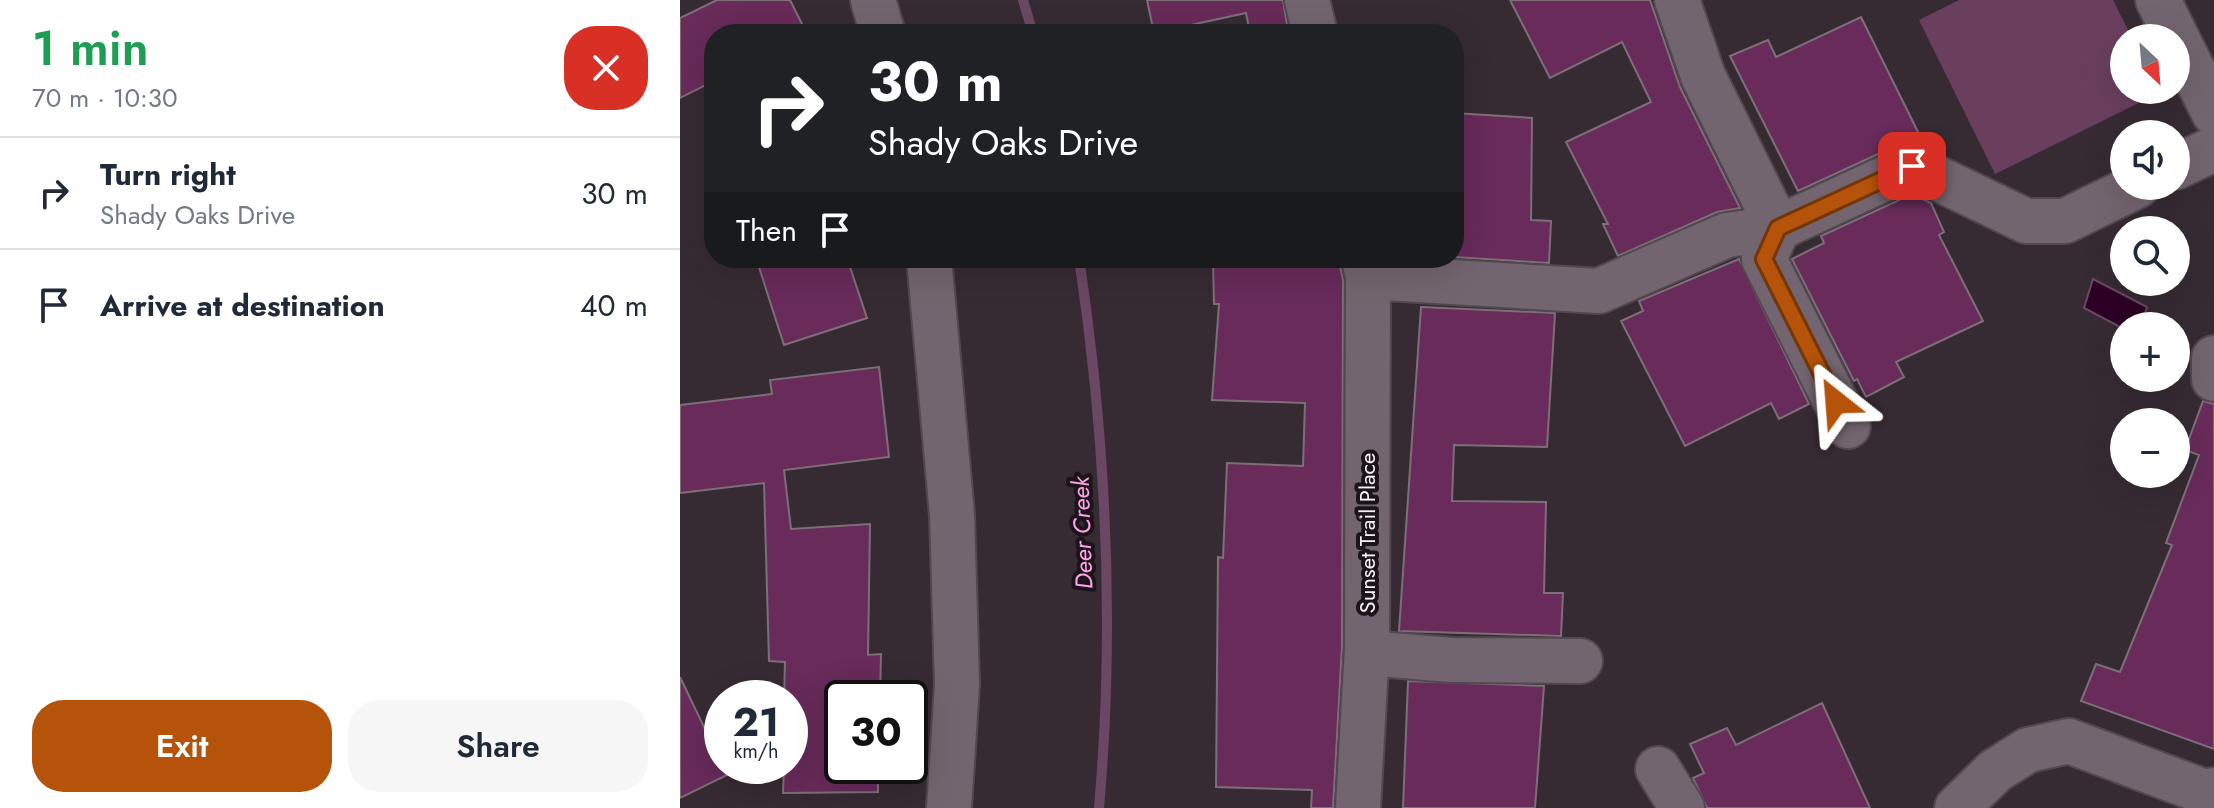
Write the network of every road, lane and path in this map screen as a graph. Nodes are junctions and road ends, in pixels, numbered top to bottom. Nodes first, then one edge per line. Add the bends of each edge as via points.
1 (873, 0) edge
2 (1307, 0) edge
3 (1677, 0) edge
4 (2158, 0) edge
5 (880, 24) edge
6 (1313, 24) edge
7 (2214, 113) edge
8 (2214, 149) edge
9 (2190, 160) edge
10 (2110, 199) edge
11 (1778, 228) junction
12 (930, 268) edge
13 (1366, 268) edge
14 (1376, 268) edge
15 (2214, 358) edge
16 (2214, 379) edge
17 (1848, 426) dead end
18 (1367, 653) junction
19 (1580, 661) dead end
20 (1658, 769) dead end
21 (2214, 790) edge
22 (949, 808) edge
23 (1358, 808) edge
24 (1682, 808) edge
25 (1957, 808) edge

1 - 5 street
2 - 6 street
3 - 11 street via 1703,76
4 - 7 street
8 - 9 street
10 - 11 street via 2065,221 2026,221 1912,166
11 - 14 street via 1727,235 1599,291
11 - 17 street via 1764,259
12 - 22 street via 952,531 957,684
13 - 18 street, Sunset Trail Place
15 - 16 street
18 - 19 street
18 - 23 street, Sunset Trail Place
20 - 24 street
21 - 25 street via 2205,792 2069,741 2028,750 1995,771

